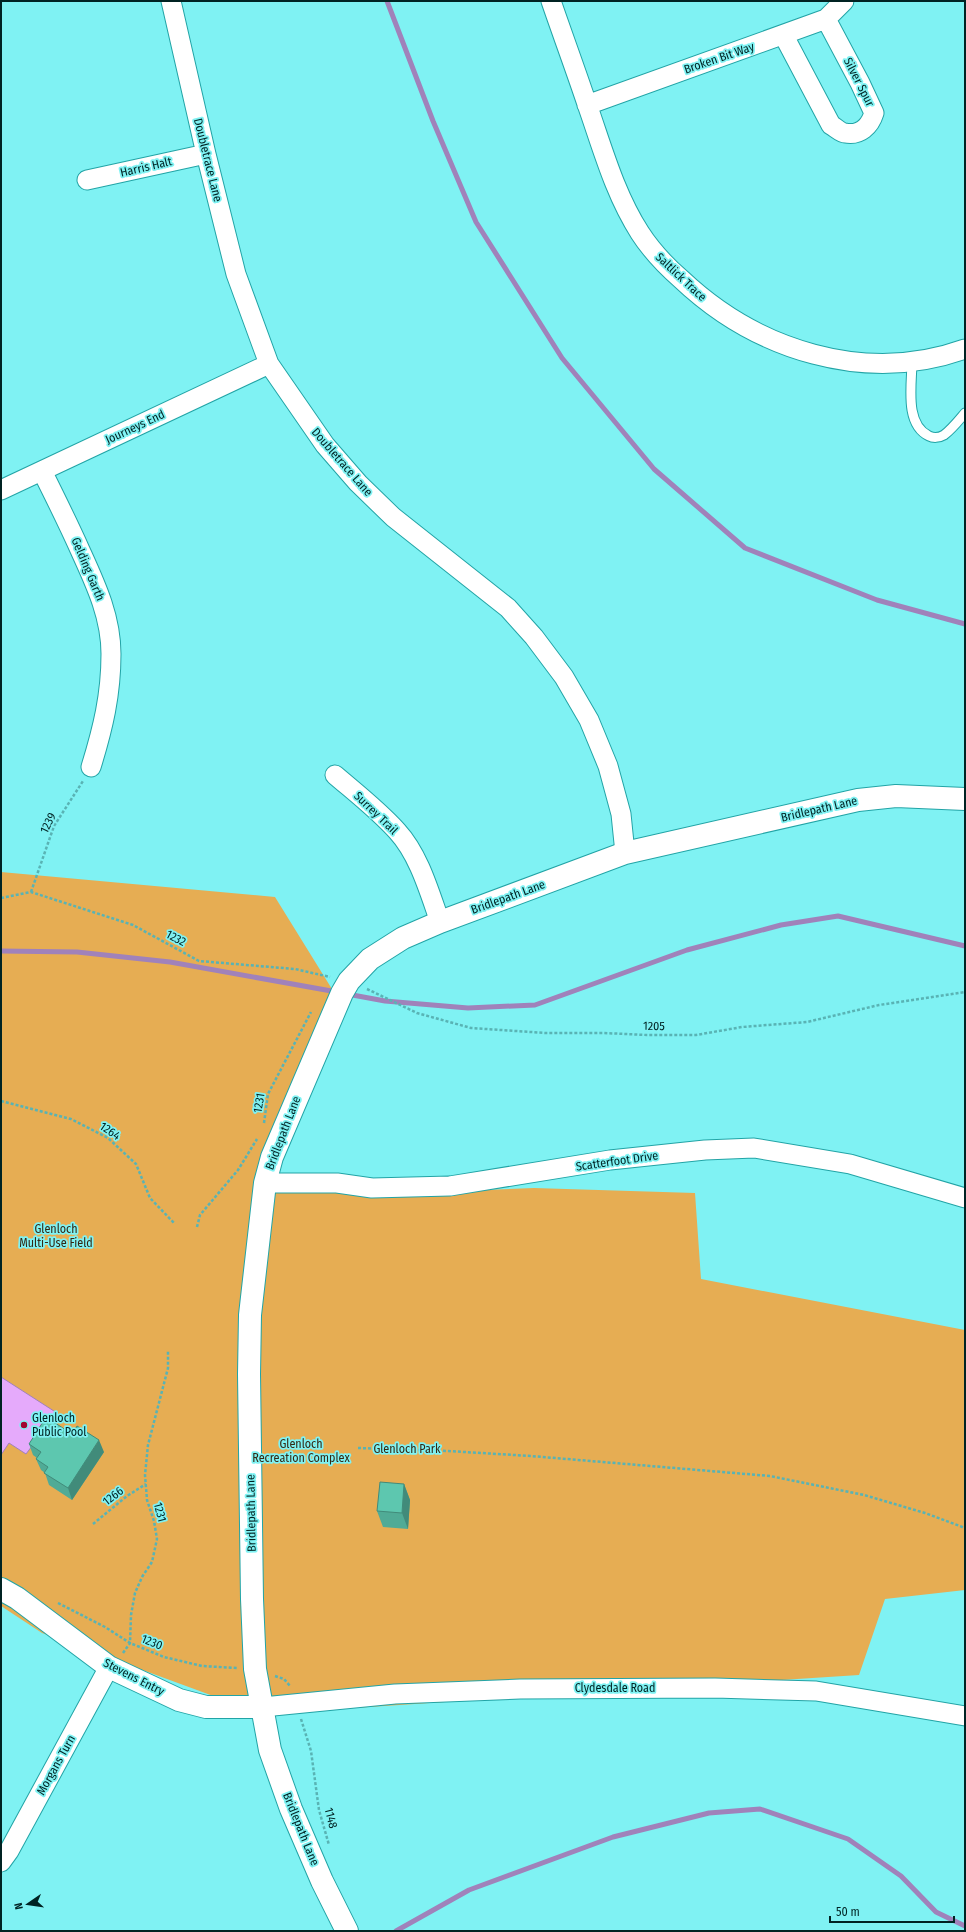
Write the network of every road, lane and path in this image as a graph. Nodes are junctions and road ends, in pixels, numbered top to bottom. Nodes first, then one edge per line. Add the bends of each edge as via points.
1 (171, 1) edge
2 (551, 1) edge
3 (844, 1) edge
4 (826, 19) junction
5 (784, 36) junction
6 (588, 104) junction
7 (206, 154) junction
8 (87, 180) dead end
9 (965, 349) edge
10 (912, 361) junction
11 (269, 364) junction
12 (965, 413) edge
13 (42, 471) junction
14 (1, 490) edge
15 (91, 767) joint
16 (335, 775) dead end
17 (965, 799) edge
18 (626, 853) junction
19 (31, 892) junction
20 (1, 898) edge
21 (440, 922) junction
22 (337, 987) junction
23 (965, 992) edge
24 (314, 1006) dead end
25 (1, 1101) edge
26 (263, 1126) dead end
27 (258, 1138) dead end
28 (265, 1183) junction
29 (965, 1198) edge
30 (175, 1224) dead end
31 (197, 1227) dead end
32 (168, 1351) dead end
33 (358, 1448) dead end
34 (146, 1484) junction
35 (93, 1524) dead end
36 (965, 1528) edge
37 (1, 1589) edge
38 (51, 1600) dead end
39 (130, 1643) junction
40 (111, 1668) junction
41 (255, 1669) junction
42 (297, 1704) junction
43 (263, 1707) junction
44 (965, 1716) edge
45 (331, 1851) dead end
46 (1, 1862) edge
47 (347, 1931) edge

1 - 7 street, Doubletrace Lane
2 - 6 street, Saltlick Trace
3 - 4 street, Broken Bit Way
4 - 5 street, Broken Bit Way
4 - 5 street, Silver Spur via 874,113 870,123 856,133 844,134 831,125
5 - 6 street, Broken Bit Way
6 - 10 street, Saltlick Trace via 617,192 628,213 656,254 691,289 747,328 798,351 865,363
7 - 8 street, Harris Halt
7 - 11 street, Doubletrace Lane via 236,274
9 - 10 street, Saltlick Trace via 929,360
10 - 12 lane via 914,416 923,433 933,438 943,436
11 - 13 street, Journeys End
11 - 18 street, Doubletrace Lane via 325,445 358,483 393,518 508,608 564,677 589,720 608,766 621,814
13 - 14 street, Journeys End
13 - 15 street, Gelding Garth via 63,511 103,602 109,634 111,652 108,704
15 - 19 path, 1239 via 54,826
16 - 21 street, Surrey Trail via 398,831 414,856
17 - 18 street, Bridlepath Lane via 896,796 858,800
18 - 21 street, Bridlepath Lane
19 - 20 path, 1232
19 - 22 path, 1232 via 133,925 199,961 295,969
21 - 22 street, Bridlepath Lane via 403,938 370,959
22 - 23 path, 1205 via 471,1028 546,1033 696,1035 742,1027 807,1022 879,1005
22 - 28 street, Bridlepath Lane via 272,1157
24 - 26 path, 1231 via 268,1094
25 - 30 path, 1264 via 71,1119 108,1138 136,1164 150,1198
27 - 31 path via 238,1170 200,1215
28 - 29 street, Scatterfoot Drive via 337,1183 372,1188 450,1186 610,1160 705,1150 754,1148 850,1164
28 - 41 street, Bridlepath Lane via 250,1315 249,1362
32 - 34 path, 1231 via 168,1368 148,1445
33 - 36 path via 530,1456 770,1476 864,1494
34 - 35 path, 1266
34 - 39 path, 1231 via 147,1500 157,1539 152,1562 134,1593
37 - 40 street, Stevens Entry via 17,1598
38 - 39 path, 1230 via 105,1627
39 - 40 path
39 - 41 path, 1230 via 164,1657 202,1666
40 - 43 street, Stevens Entry via 179,1700 206,1708
40 - 46 street, Morgans Turn via 9,1852
41 - 42 path, 1230 via 289,1683
41 - 43 street, Bridlepath Lane
42 - 43 street, Clydesdale Road
42 - 44 street, Clydesdale Road via 418,1693 715,1688 816,1691
42 - 45 path, 1148 via 311,1751 319,1810
43 - 47 street, Bridlepath Lane via 270,1750 291,1809

